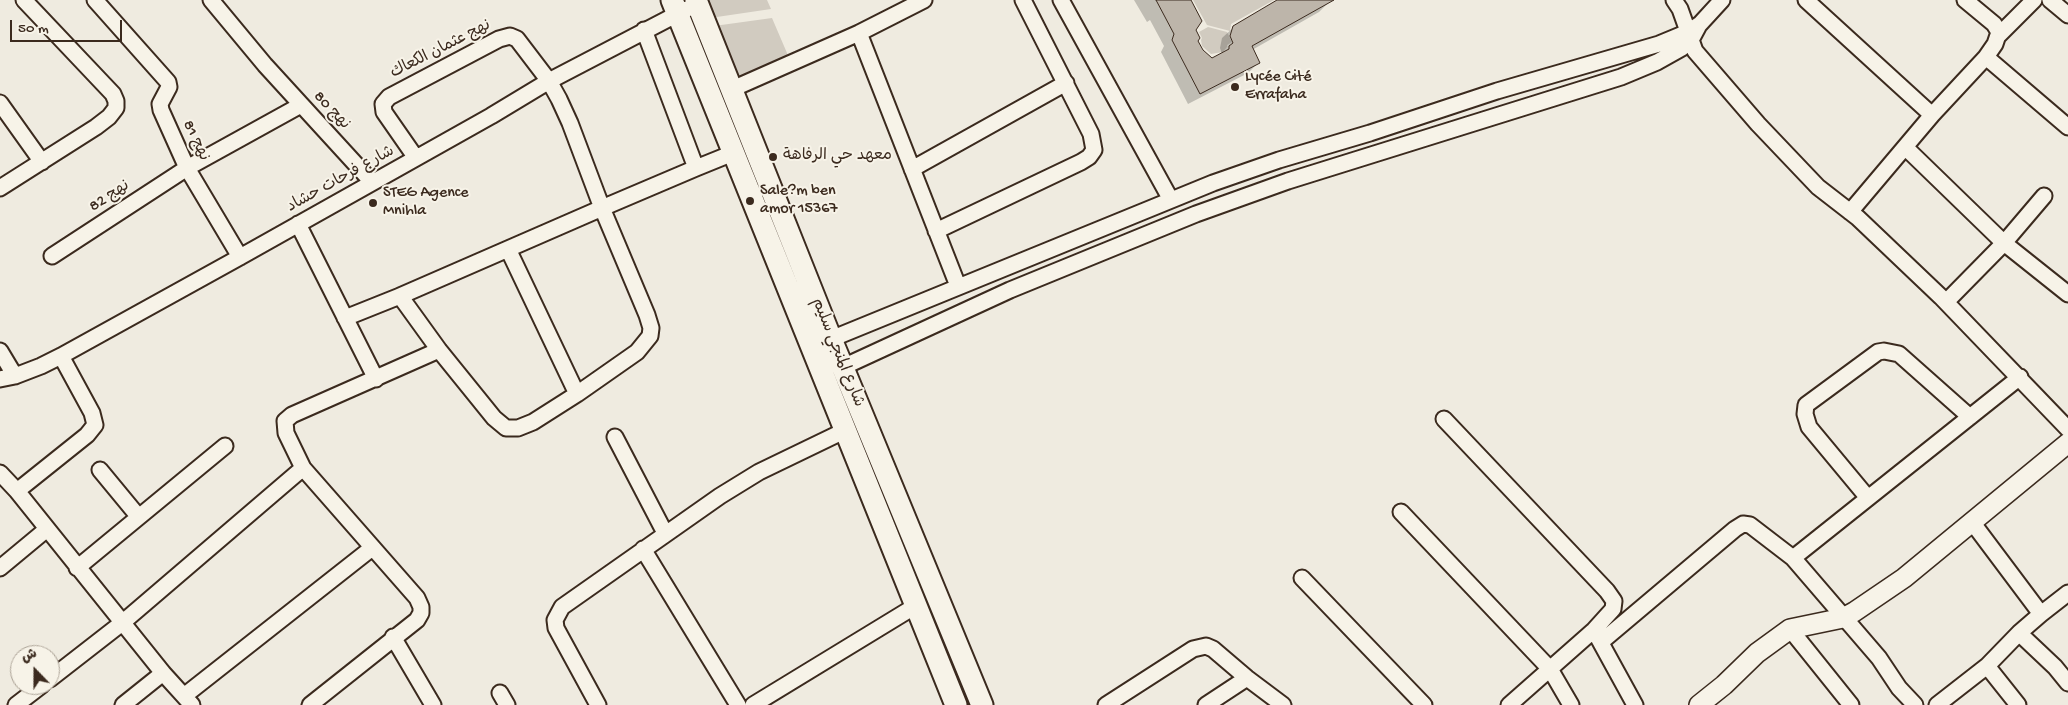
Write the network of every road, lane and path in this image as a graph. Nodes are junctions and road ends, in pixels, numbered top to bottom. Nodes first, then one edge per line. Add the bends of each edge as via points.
1 (24, 0) edge
2 (95, 0) edge
3 (211, 0) edge
4 (924, 0) edge
5 (1023, 0) edge
6 (1061, 0) edge
7 (1674, 0) edge
8 (1722, 0) edge
9 (1806, 0) edge
10 (1965, 0) edge
11 (2034, 0) edge
12 (2050, 0) edge
13 (696, 2) edge
14 (675, 7) edge
15 (2068, 15) edge
16 (644, 30) junction
17 (1693, 32) junction
18 (859, 34) junction
19 (1999, 35) junction
20 (1986, 57) junction
21 (549, 81) junction
22 (1066, 83) junction
23 (730, 90) junction
24 (0, 102) edge
25 (301, 105) junction
26 (1932, 115) junction
27 (2068, 127) edge
28 (1905, 147) junction
29 (733, 154) junction
30 (416, 158) junction
31 (1279, 160) junction
32 (42, 162) junction
33 (187, 168) junction
34 (696, 168) junction
35 (912, 169) junction
36 (1288, 181) junction
37 (372, 182) junction
38 (0, 188) edge
39 (2044, 196) dead end
40 (1171, 200) junction
41 (602, 208) junction
42 (1850, 212) junction
43 (298, 224) junction
44 (936, 231) junction
45 (2004, 242) junction
46 (508, 249) junction
47 (52, 256) dead end
48 (240, 257) junction
49 (958, 286) junction
50 (2068, 294) edge
51 (400, 296) junction
52 (1946, 302) junction
53 (346, 318) junction
54 (831, 339) junction
55 (439, 350) junction
56 (0, 351) edge
57 (61, 356) junction
58 (843, 366) junction
59 (2020, 377) junction
60 (7, 378) edge
61 (376, 378) junction
62 (577, 394) junction
63 (1970, 417) junction
64 (1444, 419) dead end
65 (2068, 428) edge
66 (846, 430) junction
67 (615, 437) dead end
68 (2068, 443) edge
69 (225, 446) dead end
70 (303, 468) junction
71 (100, 470) dead end
72 (0, 473) edge
73 (17, 491) junction
74 (1868, 498) junction
75 (1401, 512) dead end
76 (138, 516) junction
77 (1972, 522) junction
78 (47, 529) junction
79 (666, 533) junction
80 (372, 548) junction
81 (643, 549) junction
82 (1793, 558) junction
83 (0, 568) edge
84 (77, 568) junction
85 (1302, 578) dead end
86 (2068, 593) edge
87 (917, 605) junction
88 (2041, 614) junction
89 (1843, 618) junction
90 (122, 623) junction
91 (1790, 629) junction
92 (2018, 633) junction
93 (1597, 636) junction
94 (393, 637) junction
95 (1987, 666) junction
96 (1550, 670) junction
97 (60, 671) edge
98 (163, 673) junction
99 (1247, 678) junction
100 (2068, 683) edge
101 (29, 695) edge
102 (188, 700) edge
103 (1126, 700) edge
104 (428, 703) edge
105 (16, 705) edge
106 (123, 705) edge
107 (310, 705) edge
108 (598, 705) edge
109 (738, 705) edge
110 (754, 705) edge
111 (956, 705) edge
112 (982, 705) edge
113 (1106, 705) edge
114 (1206, 705) edge
115 (1283, 705) edge
116 (1424, 705) edge
117 (1509, 705) edge
118 (1571, 705) edge
119 (1635, 705) edge
120 (1700, 705) edge
121 (1851, 705) edge
122 (1914, 705) edge
123 (1937, 705) edge
124 (2018, 705) edge

1 - 32 street via 116,100 116,108 109,117
2 - 33 street, نهج 81 via 165,77 169,85 160,104
3 - 25 street, نهج 80
4 - 18 street
5 - 22 street
6 - 40 street
7 - 17 street
8 - 17 street
9 - 26 street
10 - 19 street via 1994,24
11 - 19 street
12 - 15 street
13 - 14 street, شارع فرحات حشاد
13 - 23 main road, شارع المنجي سليم
14 - 16 street, شارع فرحات حشاد
14 - 29 main road, شارع المنجي سليم
16 - 21 street, شارع فرحات حشاد
16 - 34 street
17 - 31 street
17 - 36 street via 1682,48 1621,77
17 - 42 street via 1695,51 1758,124 1818,187
18 - 23 street
18 - 35 street
19 - 20 street
20 - 26 street
20 - 27 street
21 - 30 street, شارع فرحات حشاد
21 - 30 street, نهج عثمان الكعاك via 523,45 510,36 389,97 383,104 384,112
21 - 41 street via 570,123
22 - 35 street
22 - 44 street via 1092,134 1094,150 1089,157
23 - 54 main road, شارع المنجي سليم
24 - 32 street
25 - 33 street, نهج 82
25 - 37 street, نهج 80
26 - 28 street
28 - 42 street
28 - 45 street
29 - 34 street
29 - 66 main road, شارع المنجي سليم
30 - 37 street, شارع فرحات حشاد
31 - 36 street
31 - 40 street
32 - 38 street
33 - 47 street, نهج 82
33 - 48 street, نهج 81
34 - 41 street
35 - 44 street
36 - 58 street via 1196,214 1010,290
37 - 43 street, شارع فرحات حشاد
39 - 45 street
40 - 49 street
41 - 46 street
41 - 62 street via 647,315 650,336 637,352
42 - 52 street
43 - 48 street, شارع فرحات حشاد
43 - 53 street
44 - 49 street
45 - 50 street
45 - 52 street
46 - 51 street
46 - 62 street
48 - 57 street, شارع فرحات حشاد
49 - 54 street
51 - 53 street
51 - 55 street
52 - 59 street
53 - 61 street
54 - 58 main road, شارع المنجي سليم
55 - 61 street
55 - 62 street via 494,418 506,428 518,428 533,422
56 - 60 street
57 - 60 street, شارع فرحات حشاد
57 - 73 street via 95,424 87,436
58 - 112 main road, شارع المنجي سليم
59 - 63 street
59 - 65 street
61 - 70 street via 285,420 286,433
63 - 74 street
63 - 74 street via 1899,354 1884,351 1878,352 1806,405 1805,414 1810,427
64 - 93 street via 1611,596 1613,609
66 - 79 street via 758,472
66 - 87 main road, شارع المنجي سليم
67 - 79 street
68 - 77 street
69 - 76 street
70 - 80 street
70 - 90 street
71 - 76 street
72 - 73 street
73 - 78 street
74 - 82 street
75 - 96 street
76 - 84 street
77 - 88 street
77 - 89 street via 1904,578
78 - 83 street
78 - 84 street
79 - 81 street
80 - 94 street via 417,598 421,607 421,614 416,620
80 - 102 street
81 - 108 street via 562,607 555,620 556,628
81 - 109 street
82 - 89 street
82 - 93 street via 1750,525 1743,524
84 - 90 street
85 - 116 street
86 - 88 street
87 - 110 street
87 - 111 main road, شارع المنجي سليم
88 - 92 street
89 - 91 street
89 - 122 street via 1879,658
90 - 97 street
90 - 98 street
91 - 120 street via 1757,653
91 - 121 street
92 - 95 street
92 - 100 street
93 - 96 street
93 - 119 street
94 - 104 street
94 - 107 street
95 - 123 street
95 - 124 street
96 - 117 street
96 - 118 street
98 - 102 street
98 - 106 street
99 - 103 street via 1213,649 1200,646
99 - 114 street
99 - 115 street
101 - 105 street
103 - 113 street

